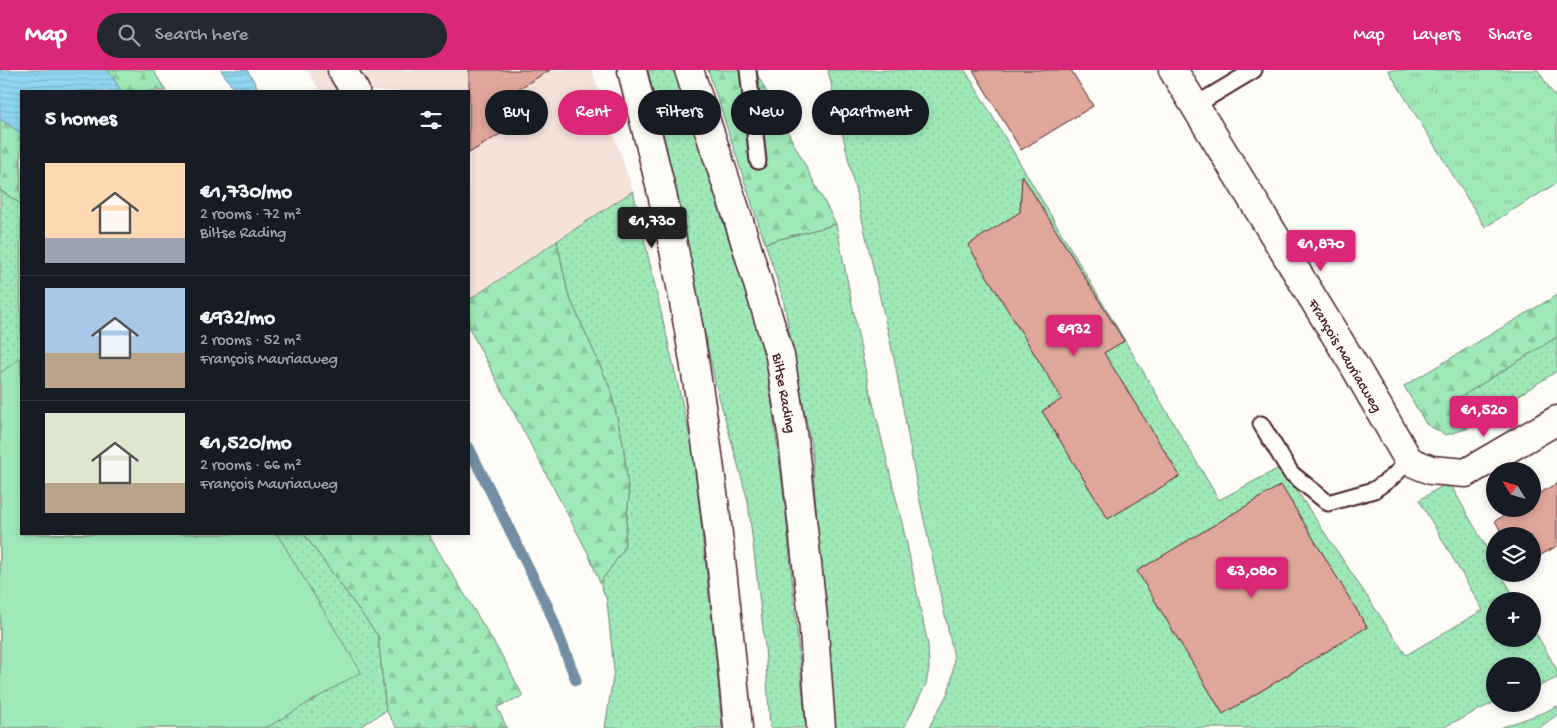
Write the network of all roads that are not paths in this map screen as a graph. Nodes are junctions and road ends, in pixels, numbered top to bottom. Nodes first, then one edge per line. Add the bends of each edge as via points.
1 (342, 70) edge
2 (632, 70) edge
3 (689, 70) edge
4 (748, 70) edge
5 (1173, 70) edge
6 (1254, 70) edge
7 (354, 90) edge
8 (1194, 106) junction
9 (758, 161) dead end
10 (1557, 420) edge
11 (1261, 424) dead end
12 (1408, 461) junction
13 (738, 728) edge
14 (821, 728) edge

1 - 7 main road
2 - 13 main road via 672,240 704,423
3 - 14 main road, Biltse Rading via 780,356 793,439 813,618
4 - 9 lane
5 - 8 main road, François Mauriacweg
6 - 8 lane
8 - 12 main road, François Mauriacweg via 1355,367
10 - 12 main road via 1466,473 1431,470
11 - 12 lane via 1291,472 1328,503 1374,490

